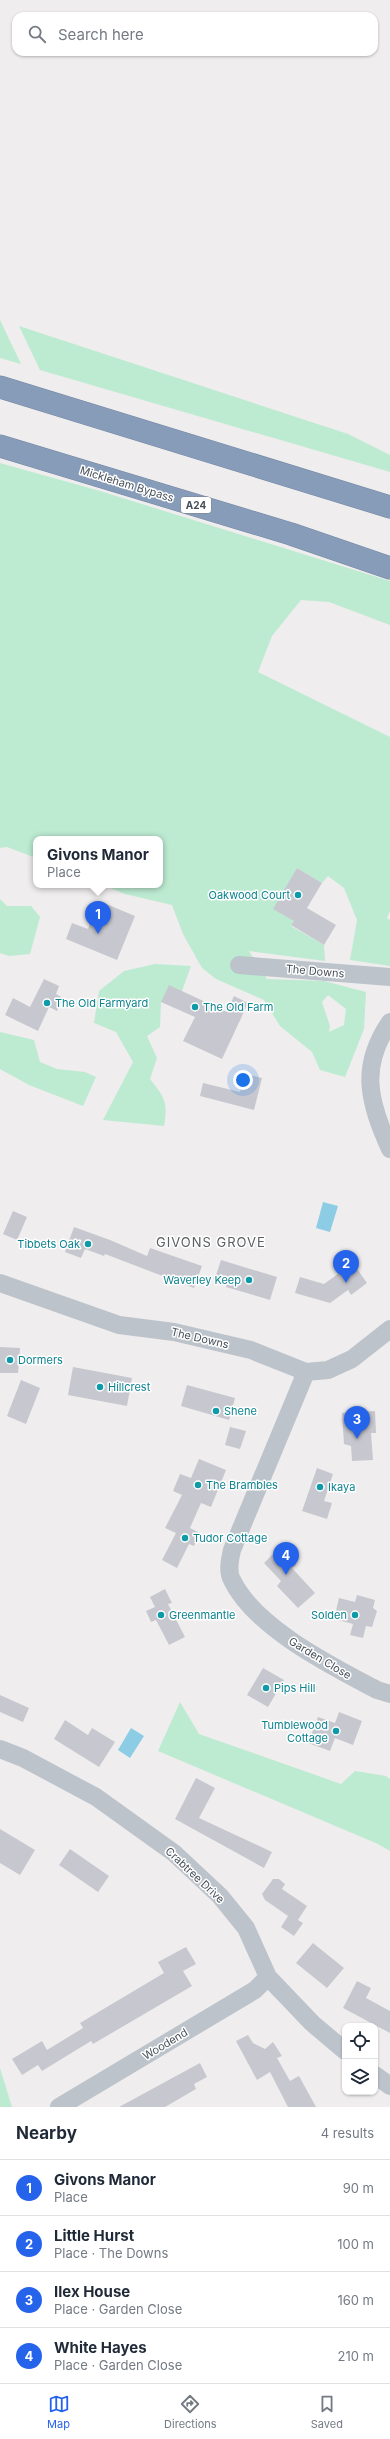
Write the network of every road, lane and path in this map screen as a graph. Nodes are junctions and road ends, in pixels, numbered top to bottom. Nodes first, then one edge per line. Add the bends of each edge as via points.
1 (0, 387) edge
2 (0, 446) edge
3 (390, 507) edge
4 (390, 568) edge
5 (239, 965) dead end
6 (390, 978) edge
7 (390, 1022) edge
8 (390, 1149) edge
9 (0, 1283) edge
10 (390, 1329) edge
11 (306, 1372) junction
12 (390, 1694) edge
13 (0, 1749) edge
14 (268, 1977) junction
15 (342, 2048) edge
16 (378, 2077) edge
17 (390, 2086) edge
18 (59, 2107) edge

1 - 3 highway
2 - 4 highway, Mickleham Bypass / A24 via 291,534
5 - 6 street, The Downs
7 - 8 street via 373,1052 369,1075 375,1117
9 - 11 street, The Downs via 119,1324 174,1332 251,1350
10 - 11 street, The Downs via 352,1360 328,1370
11 - 12 street, Garden Close via 232,1550 229,1566 231,1579 251,1606 289,1640 377,1690
13 - 14 street, Crabtree Drive via 23,1758 96,1797 174,1853 220,1896 246,1928
14 - 15 street, Crabtree Drive via 312,2023
14 - 18 street, Woodend via 255,1990
16 - 17 street

